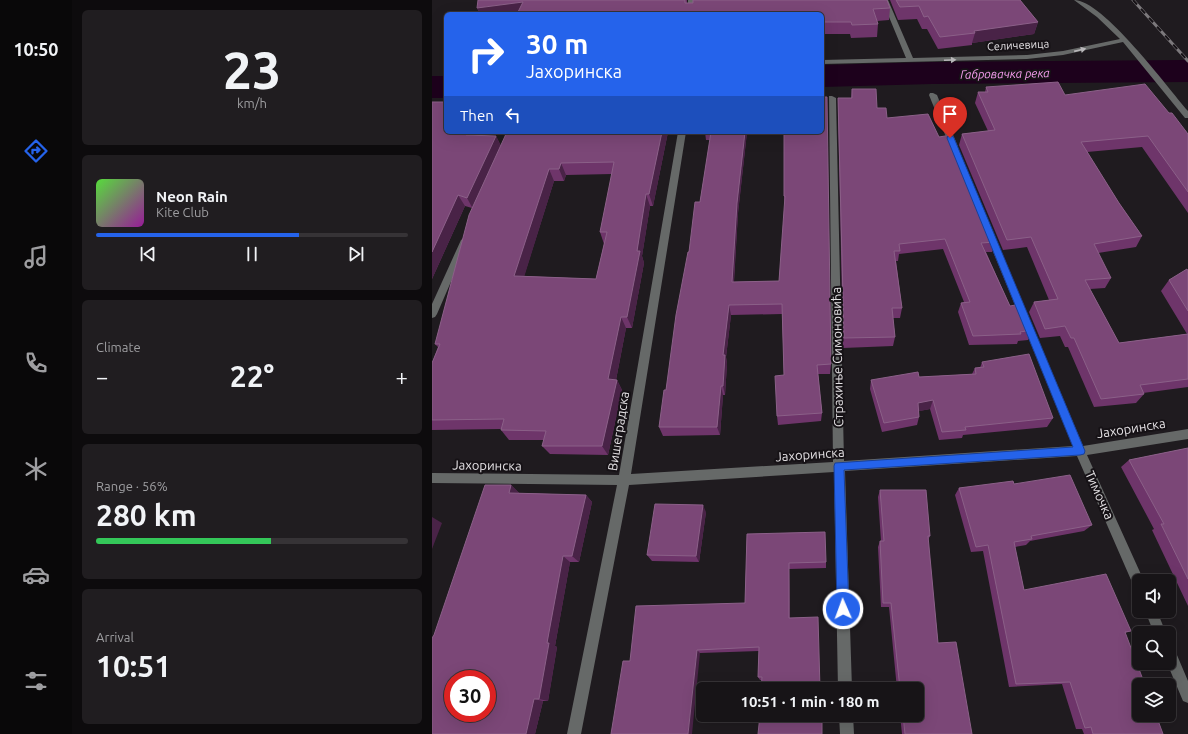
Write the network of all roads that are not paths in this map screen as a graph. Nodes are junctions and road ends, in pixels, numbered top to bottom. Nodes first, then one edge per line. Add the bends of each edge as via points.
1 (691, 0) edge
2 (885, 0) edge
3 (1077, 0) edge
4 (691, 12) edge
5 (1125, 40) junction
6 (911, 61) junction
7 (824, 62) edge
8 (932, 95) dead end
9 (832, 98) dead end
10 (1188, 116) edge
11 (682, 134) edge
12 (957, 153) edge
13 (987, 226) edge
14 (468, 234) edge
15 (432, 314) edge
16 (1188, 434) edge
17 (1080, 451) junction
18 (839, 466) junction
19 (432, 478) edge
20 (624, 480) junction
21 (1134, 574) edge
22 (1176, 669) edge
23 (845, 682) edge
24 (1188, 696) edge
25 (846, 722) edge
26 (574, 734) edge
27 (847, 734) edge

1 - 4 street
2 - 6 street
3 - 5 street
6 -> 5 street, Селичевица via 1045,56
5 - 10 street
6 - 7 street, Селичевица
8 - 12 street
9 - 18 street, Страхиње Симоновића
11 - 20 street, Вишеградска
13 - 17 street, Тимочка
14 - 15 street
16 - 17 street, Јахоринска
17 - 18 street, Јахоринска
17 - 21 street, Тимочка
18 - 20 street, Јахоринска
18 - 23 street, Страхиње Симоновића
19 - 20 street, Јахоринска
20 - 26 street, Вишеградска
22 - 24 street
25 - 27 street

